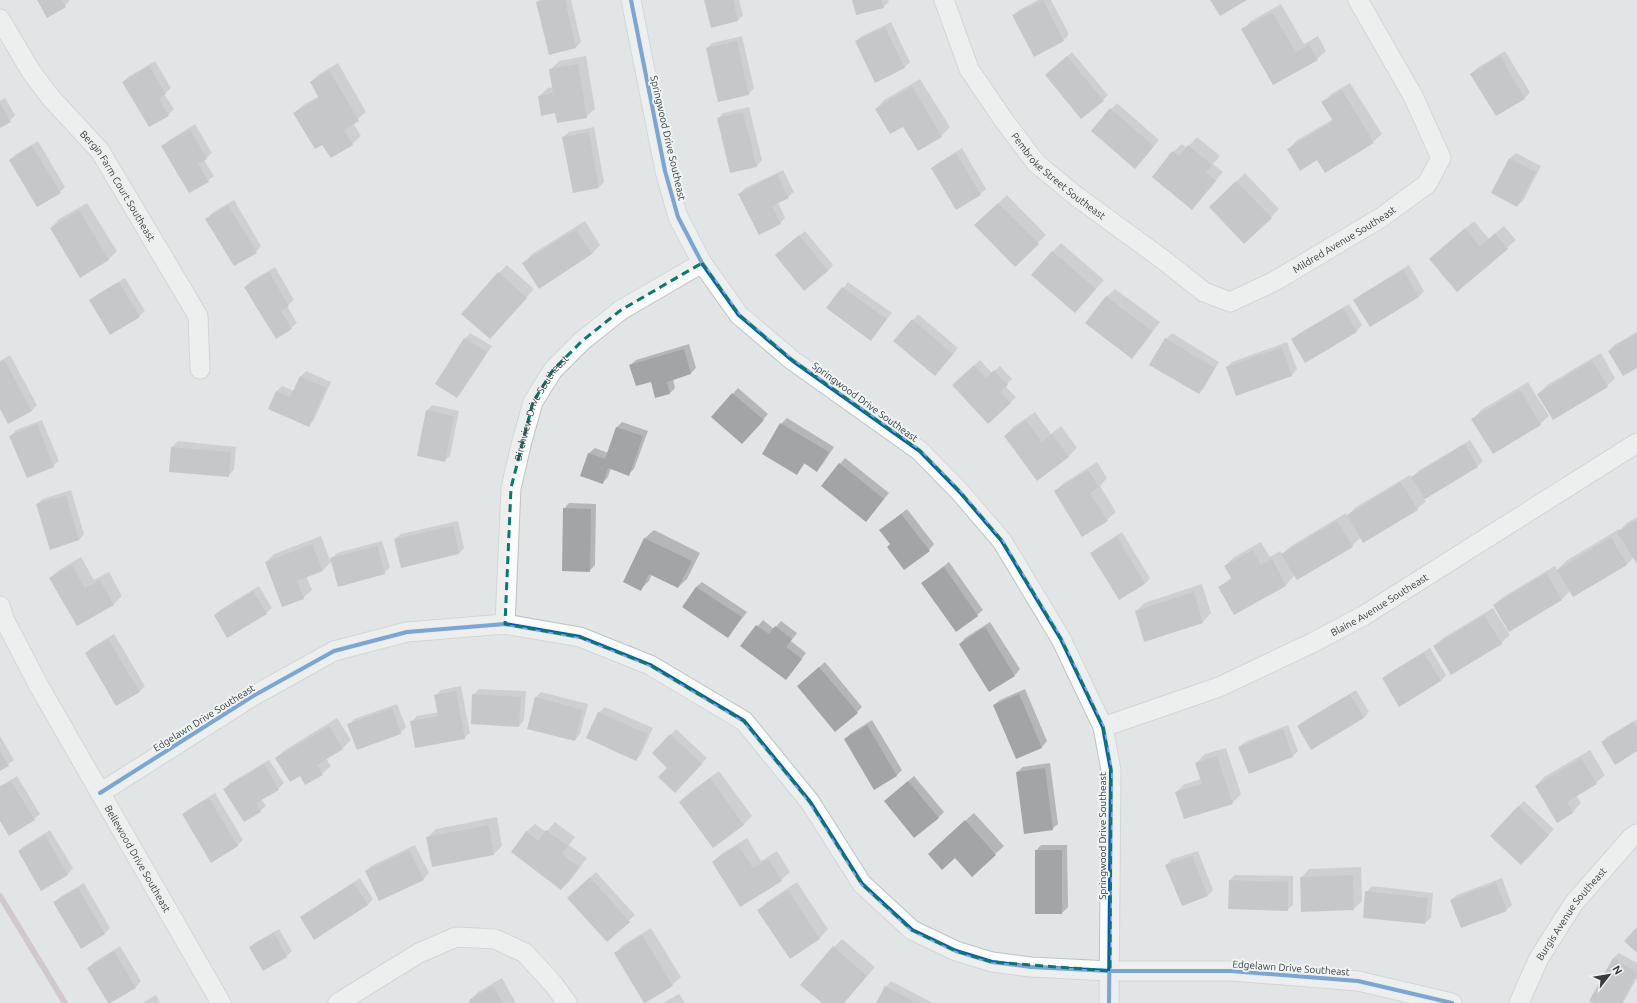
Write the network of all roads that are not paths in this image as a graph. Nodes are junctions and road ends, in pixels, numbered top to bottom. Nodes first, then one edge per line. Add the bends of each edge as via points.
1 (632, 0) edge
2 (944, 0) edge
3 (1358, 0) edge
4 (0, 19) edge
5 (702, 263) junction
6 (1230, 302) joint
7 (200, 369) dead end
8 (1637, 443) edge
9 (0, 606) edge
10 (505, 624) junction
11 (1102, 727) junction
12 (100, 794) junction
13 (1637, 834) edge
14 (1110, 971) junction
15 (221, 1003) edge
16 (338, 1003) edge
17 (568, 1003) edge
18 (1109, 1003) edge
19 (1452, 1003) edge
20 (1519, 1003) edge

1 - 5 street, Springwood Drive Southeast via 666,172 678,217
2 - 6 street, Pembroke Street Southeast via 970,69 1036,163 1204,292
3 - 6 street, Mildred Avenue Southeast via 1413,96 1441,158 1427,184 1382,217 1275,281
4 - 7 street, Bergin Farm Court Southeast via 32,73 51,98 100,151 198,316
5 - 10 street, Birchview Drive Southeast via 620,310 582,341 553,370 533,402 511,488
5 - 11 street, Springwood Drive Southeast via 739,314 792,360 920,451 960,492 1002,541 1061,639
8 - 11 street, Blaine Avenue Southeast via 1363,616 1219,686
9 - 12 street, Bellewood Drive Southeast via 4,619 40,688
10 - 12 street, Edgelawn Drive Southeast via 407,632 334,651 253,696
10 - 14 street, Edgelawn Drive Southeast via 580,637 650,665 744,721 810,802 862,884 912,930 956,951 992,962 1031,967
11 - 14 street, Springwood Drive Southeast via 1111,770
12 - 15 street, Bellewood Drive Southeast
13 - 20 street, Burgis Avenue Southeast via 1574,903 1539,958
14 - 18 street, Springwood Drive Southeast
14 - 19 street, Edgelawn Drive Southeast via 1231,971 1358,981
16 - 17 street via 419,953 456,938 495,938 525,953

